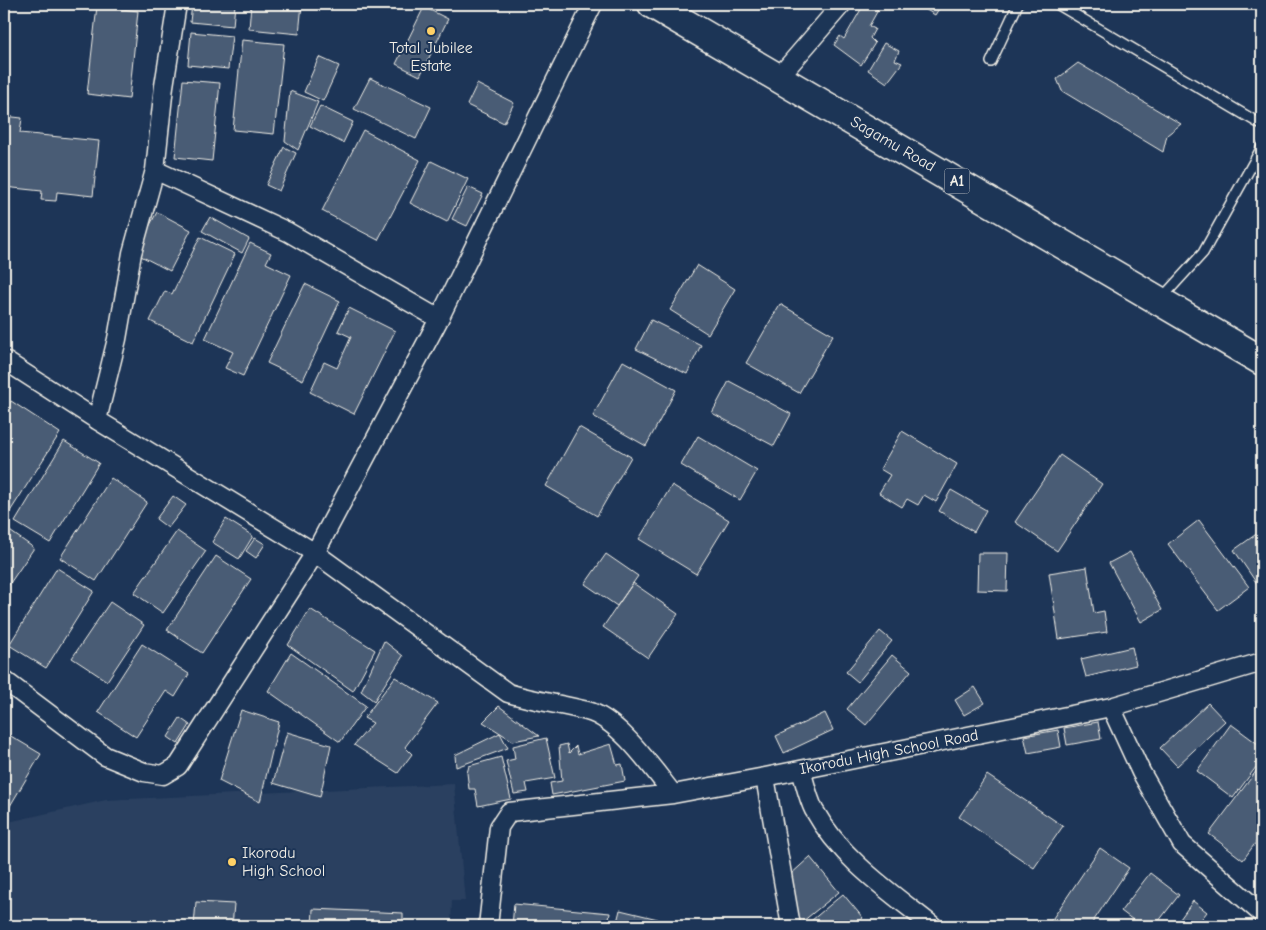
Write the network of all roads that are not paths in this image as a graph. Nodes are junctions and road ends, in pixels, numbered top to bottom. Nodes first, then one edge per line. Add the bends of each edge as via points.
1 (176, 4) edge
2 (593, 4) edge
3 (652, 4) edge
4 (842, 4) edge
5 (1018, 4) edge
6 (1057, 4) edge
7 (991, 62) dead end
8 (779, 77) junction
9 (1262, 125) edge
10 (1262, 147) edge
11 (155, 170) junction
12 (1159, 301) junction
13 (439, 319) junction
14 (4, 360) edge
15 (1262, 361) edge
16 (97, 420) junction
17 (314, 553) junction
18 (1262, 662) edge
19 (4, 680) edge
20 (1111, 707) junction
21 (801, 770) junction
22 (765, 777) junction
23 (673, 794) junction
24 (1262, 914) edge
25 (488, 926) edge
26 (791, 926) edge
27 (933, 926) edge

1 - 11 street
2 - 13 street
3 - 8 highway, Sagamu Road / A1
4 - 8 street
5 - 7 lane
6 - 9 lane
8 - 12 highway, Sagamu Road / A1
10 - 12 lane via 1203,253
11 - 13 street via 288,232
11 - 16 street via 132,253 118,339
12 - 15 highway, Sagamu Road / A1
13 - 17 street
14 - 16 street
16 - 17 street
17 - 19 street via 178,766 163,775 144,772 105,756
17 - 23 street via 508,693 589,711 611,724 636,746
18 - 20 street, Ikorodu High School Road
20 - 21 street, Ikorodu High School Road
20 - 24 street via 1141,772 1182,844
21 - 22 street, Ikorodu High School Road
21 - 27 street via 814,809 836,844
22 - 23 street, Ikorodu High School Road
22 - 26 street
23 - 25 street, Ikorodu High School Road via 509,812 498,827

